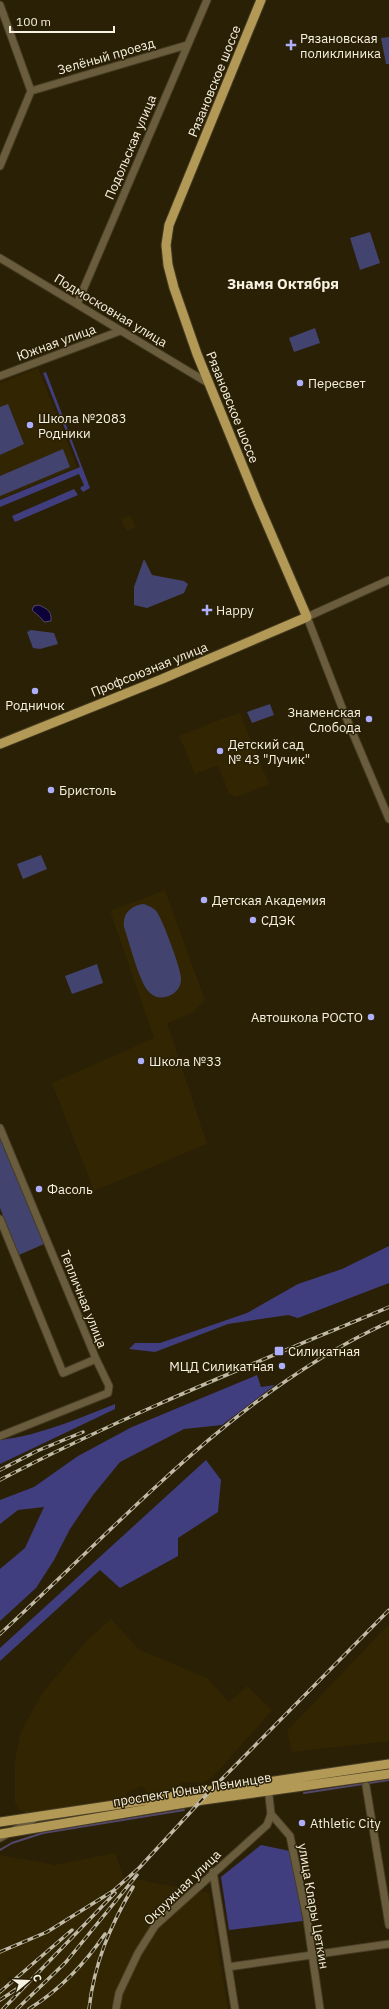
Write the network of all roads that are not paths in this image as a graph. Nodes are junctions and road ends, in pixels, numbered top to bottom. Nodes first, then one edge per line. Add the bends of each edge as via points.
1 (207, 0) edge
2 (261, 0) edge
3 (0, 5) edge
4 (187, 45) junction
5 (31, 91) junction
6 (0, 166) edge
7 (0, 258) edge
8 (77, 304) junction
9 (120, 331) junction
10 (0, 376) edge
11 (208, 384) junction
12 (389, 580) edge
13 (306, 617) junction
14 (0, 744) edge
15 (389, 819) edge
16 (0, 1128) edge
17 (0, 1219) edge
18 (96, 1359) junction
19 (0, 1436) edge
20 (389, 1764) edge
21 (389, 1774) edge
22 (268, 1786) junction
23 (366, 1786) dead end
24 (271, 1814) junction
25 (40, 1816) junction
26 (4, 1821) edge
27 (4, 1834) edge
28 (0, 1838) edge
29 (213, 1872) junction
30 (389, 1925) edge
31 (389, 1944) edge
32 (311, 1956) junction
33 (228, 1967) junction
34 (116, 2009) edge
35 (235, 2009) edge
36 (320, 2009) edge

1 - 4 street, Подольская улица
2 - 11 main road, Рязановское шоссе via 169,225 166,245 174,288
3 - 5 street
4 - 5 street, Зелёный проезд
4 - 8 street, Подольская улица
5 - 6 street
7 - 8 street, Подмосковная улица
8 - 9 street, Подмосковная улица
9 - 10 street, Южная улица
9 - 11 street, Подмосковная улица
11 - 13 main road, Рязановское шоссе
12 - 13 street
13 - 14 main road, Профсоюзная улица via 162,679
13 - 15 street, Рязановское шоссе
16 - 18 street, Тепличная улица
17 - 18 street, Тепличная улица via 63,1373
18 - 19 street via 109,1386 108,1393
20 - 22 main road, проспект Юных Ленинцев
21 - 22 main road, проспект Юных Ленинцев
22 - 24 street
22 - 25 main road, проспект Юных Ленинцев
22 - 27 main road, проспект Юных Ленинцев
23 - 30 street
24 - 29 street, Окружная улица via 267,1825
24 - 32 street, улица Клары Цеткин via 290,1836 307,1919
25 - 26 main road, проспект Юных Ленинцев
25 - 27 street
26 - 27 street
27 - 28 street
29 - 33 street
29 - 34 street, Окружная улица via 155,1926 138,1953 119,1993
31 - 32 street
32 - 33 street
32 - 36 street, улица Клары Цеткин
33 - 35 street

